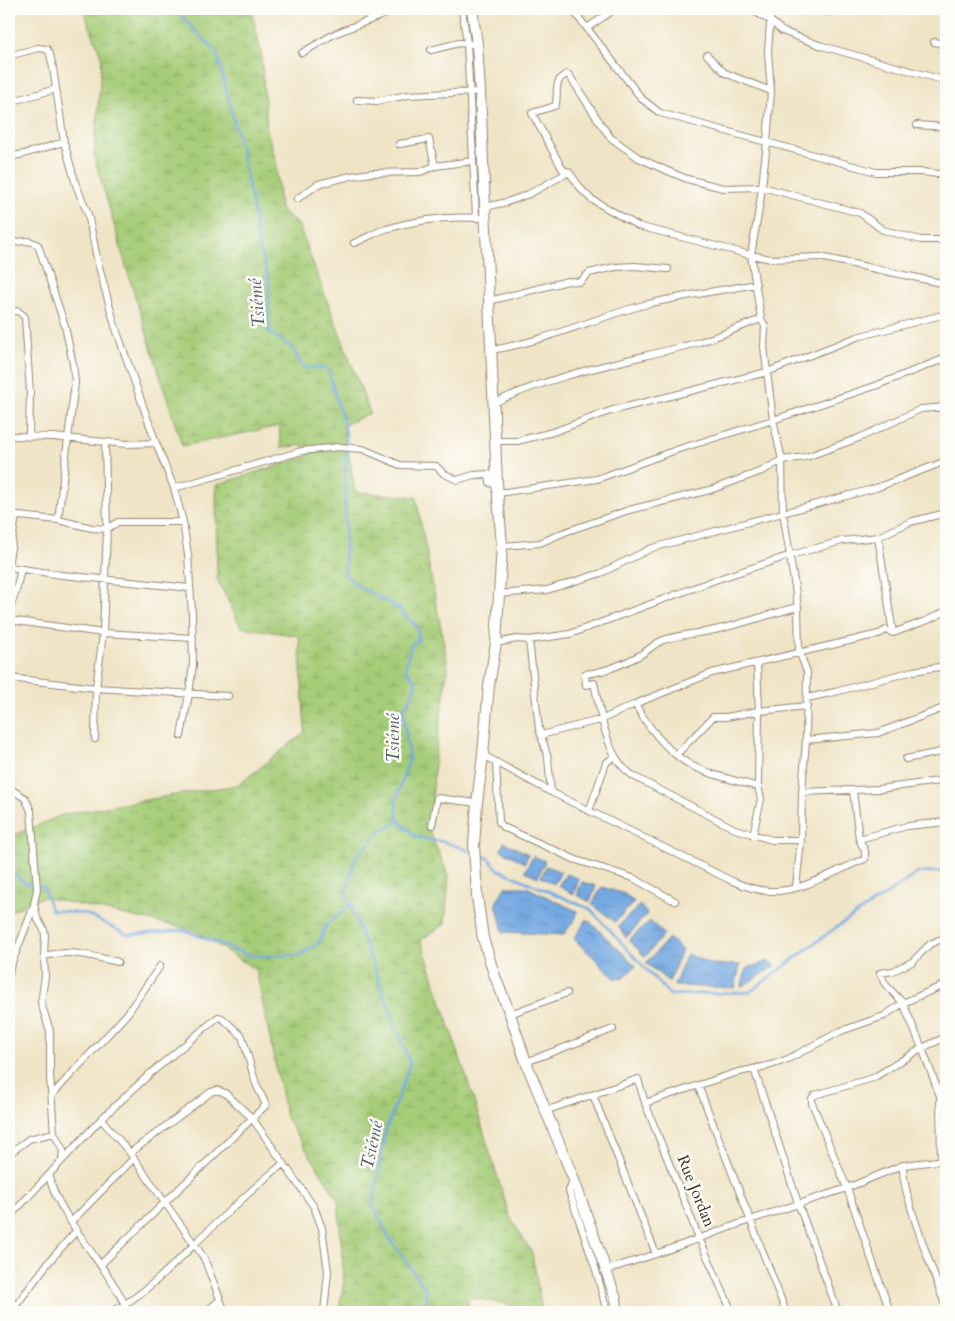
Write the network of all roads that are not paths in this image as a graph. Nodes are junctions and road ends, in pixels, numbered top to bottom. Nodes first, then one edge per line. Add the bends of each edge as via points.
1 (398, 9) edge
2 (462, 9) edge
3 (472, 9) edge
4 (572, 9) edge
5 (615, 9) edge
6 (750, 9) edge
7 (771, 9) edge
8 (388, 10) edge
9 (771, 21) junction
10 (587, 28) junction
11 (934, 42) dead end
12 (472, 43) junction
13 (946, 44) edge
14 (431, 50) dead end
15 (302, 53) dead end
16 (706, 55) dead end
17 (9, 56) edge
18 (946, 81) edge
19 (56, 89) junction
20 (770, 91) junction
21 (475, 92) junction
22 (358, 100) dead end
23 (9, 102) edge
24 (916, 125) dead end
25 (946, 127) edge
26 (64, 142) junction
27 (768, 143) junction
28 (399, 144) dead end
29 (9, 156) edge
30 (473, 161) junction
31 (435, 166) junction
32 (569, 172) junction
33 (946, 175) edge
34 (762, 187) junction
35 (297, 199) dead end
36 (482, 214) junction
37 (946, 240) edge
38 (354, 243) dead end
39 (9, 244) edge
40 (751, 255) junction
41 (668, 269) dead end
42 (756, 284) junction
43 (946, 284) edge
44 (489, 301) junction
45 (9, 311) edge
46 (946, 314) edge
47 (761, 319) junction
48 (491, 350) junction
49 (946, 358) edge
50 (767, 372) junction
51 (494, 403) junction
52 (946, 407) edge
53 (773, 420) junction
54 (9, 436) edge
55 (29, 437) junction
56 (69, 439) junction
57 (496, 441) junction
58 (105, 443) junction
59 (156, 443) junction
60 (782, 460) junction
61 (946, 461) edge
62 (174, 488) junction
63 (498, 488) junction
64 (783, 512) junction
65 (946, 513) edge
66 (9, 515) edge
67 (16, 516) junction
68 (58, 520) junction
69 (183, 522) junction
70 (107, 529) junction
71 (878, 537) junction
72 (502, 546) junction
73 (791, 555) junction
74 (9, 560) edge
75 (9, 567) edge
76 (21, 569) junction
77 (105, 579) junction
78 (190, 588) junction
79 (499, 594) junction
80 (798, 607) junction
81 (9, 611) edge
82 (946, 611) edge
83 (9, 620) edge
84 (103, 633) junction
85 (893, 633) junction
86 (192, 638) junction
87 (529, 640) junction
88 (496, 643) junction
89 (799, 652) junction
90 (757, 663) junction
91 (946, 666) edge
92 (9, 678) edge
93 (96, 688) junction
94 (189, 694) junction
95 (228, 696) dead end
96 (807, 698) junction
97 (635, 704) junction
98 (807, 706) junction
99 (946, 707) edge
100 (760, 711) junction
101 (602, 719) junction
102 (181, 736) dead end
103 (542, 736) junction
104 (95, 739) dead end
105 (806, 740) junction
106 (946, 751) edge
107 (483, 755) junction
108 (676, 755) junction
109 (615, 756) junction
110 (906, 760) dead end
111 (496, 762) junction
112 (946, 780) edge
113 (758, 787) junction
114 (9, 788) edge
115 (853, 791) junction
116 (551, 792) junction
117 (802, 792) junction
118 (476, 803) junction
119 (589, 811) junction
120 (946, 822) edge
121 (432, 825) dead end
122 (753, 835) junction
123 (859, 839) junction
124 (801, 840) junction
125 (796, 887) junction
126 (675, 901) dead end
127 (34, 904) junction
128 (946, 937) edge
129 (44, 956) junction
130 (118, 962) dead end
131 (160, 966) dead end
132 (9, 975) edge
133 (946, 984) edge
134 (567, 993) dead end
135 (903, 1002) junction
136 (510, 1014) junction
137 (613, 1029) dead end
138 (946, 1036) edge
139 (922, 1048) junction
140 (526, 1062) junction
141 (754, 1069) junction
142 (698, 1085) junction
143 (52, 1095) junction
144 (593, 1095) junction
145 (646, 1103) junction
146 (545, 1111) junction
147 (252, 1118) junction
148 (101, 1119) junction
149 (54, 1133) junction
150 (9, 1154) edge
151 (131, 1156) junction
152 (943, 1160) edge
153 (60, 1161) junction
154 (284, 1163) junction
155 (903, 1165) junction
156 (50, 1174) junction
157 (574, 1180) junction
158 (847, 1188) junction
159 (166, 1202) junction
160 (9, 1203) edge
161 (798, 1204) junction
162 (13, 1213) junction
163 (9, 1220) edge
164 (750, 1220) junction
165 (72, 1221) junction
166 (77, 1230) junction
167 (699, 1238) junction
168 (194, 1244) junction
169 (656, 1254) junction
170 (100, 1265) junction
171 (606, 1270) junction
172 (220, 1300) junction
173 (125, 1305) junction
174 (946, 1307) edge
175 (325, 1311) edge
176 (11, 1312) edge
177 (112, 1312) edge
178 (129, 1312) edge
179 (205, 1312) edge
180 (225, 1312) edge
181 (315, 1312) edge
182 (607, 1312) edge
183 (618, 1312) edge
184 (732, 1312) edge
185 (786, 1312) edge
186 (838, 1312) edge
187 (890, 1312) edge

1 - 8 street
2 - 12 street
3 - 12 main road
4 - 10 street
5 - 10 street
6 - 9 street
7 - 9 street
8 - 15 street via 334,34
9 - 18 street via 782,31 822,46
9 - 20 street via 768,52
10 - 27 street via 642,99 660,113
11 - 13 street
12 - 14 street
12 - 21 main road
16 - 20 street via 725,73
17 - 19 street via 38,48 47,50
19 - 23 street
19 - 26 street
20 - 27 street
21 - 22 street
21 - 30 street
21 - 36 main road
24 - 25 street
26 - 29 street
26 - 59 street via 88,214 115,326
27 - 33 street via 876,172
27 - 34 street
28 - 31 street via 429,139
30 - 31 street
30 - 36 street
31 - 35 street via 420,172 351,176 318,184
32 - 34 street via 563,170 532,113 555,106 557,85 567,74 611,138 639,158 687,179 723,188
32 - 36 street
32 - 40 street via 591,199 638,226
34 - 37 street via 860,213 883,230 921,240
34 - 40 street
36 - 38 street via 398,226
36 - 44 main road
39 - 56 street via 23,240 38,245 62,318 75,382
40 - 42 street
40 - 43 street via 830,258
41 - 44 street via 615,267 589,273 580,282 568,281
42 - 47 street
42 - 48 street via 640,306 520,345
44 - 48 main road
45 - 55 street via 18,311 26,317
46 - 50 street via 857,337
47 - 50 street via 765,326
47 - 51 street via 708,339 572,375
48 - 51 main road
49 - 53 street
50 - 53 street
50 - 57 street via 610,411 553,432 517,441
51 - 57 main road
52 - 60 street via 921,409 859,438 806,457
53 - 60 street
53 - 63 street via 597,478
54 - 55 street
55 - 56 street
56 - 58 street
56 - 68 street
57 - 63 main road
58 - 59 street
58 - 70 street
59 - 62 street
60 - 64 street
60 - 72 street via 710,490 629,510 540,543
61 - 64 street via 876,488
62 - 63 street via 302,451 339,448 363,449 400,465 436,466 457,480 489,474 490,483
62 - 69 street
63 - 72 main road
64 - 73 street
64 - 79 street via 652,548 601,573 547,590
65 - 71 street via 910,522
66 - 67 street
67 - 68 street
67 - 74 street
68 - 70 street
69 - 70 street via 118,522
69 - 78 street
70 - 77 street
71 - 73 street via 842,541
71 - 85 street
72 - 79 main road
73 - 80 street
73 - 87 street via 570,634
75 - 76 street
76 - 77 street
76 - 81 street
77 - 78 street
77 - 84 street
78 - 86 street
79 - 88 main road
80 - 89 street
80 - 101 street via 660,641 628,663 585,674 586,685 594,683
82 - 85 street
83 - 84 street
84 - 86 street
84 - 93 street
85 - 89 street via 886,630
86 - 94 street
87 - 88 street
87 - 103 street
88 - 107 main road
89 - 90 street
89 - 96 street via 807,672
90 - 97 street via 712,673
90 - 100 street
91 - 96 street via 913,671
92 - 93 street
93 - 94 street
93 - 104 street
94 - 95 street
94 - 102 street
96 - 98 street
97 - 101 street
97 - 108 street via 664,745
98 - 100 street
98 - 105 street
99 - 105 street via 878,733
100 - 108 street via 713,717
100 - 113 street
101 - 103 street
101 - 109 street
103 - 116 street via 550,768
105 - 117 street
106 - 110 street
107 - 111 street
107 - 118 main road
108 - 113 street via 696,768
109 - 119 street via 606,763
109 - 122 street via 634,776 735,829
111 - 116 street
111 - 126 street via 503,828 576,860 633,878
112 - 115 street
113 - 122 street via 761,799
114 - 127 street via 25,798 31,811 37,889
115 - 117 street
115 - 123 street
116 - 119 street
117 - 124 street
118 - 121 street via 436,798
118 - 136 main road via 474,861 483,938
119 - 125 street via 744,886 771,891
120 - 123 street via 907,826
122 - 124 street via 772,840
123 - 125 street via 865,859
124 - 125 street
127 - 129 street via 45,935
127 - 132 street
128 - 135 street via 930,944 912,962 892,971 880,972 885,984
129 - 130 street via 58,952 77,953
129 - 143 street via 45,976 40,1003 50,1031
131 - 143 street via 127,1014
133 - 135 street
134 - 136 street
135 - 139 street
135 - 141 street via 884,1016 842,1031 788,1059
136 - 140 main road
137 - 140 street
138 - 139 street
139 - 152 street via 940,1096
139 - 158 street via 873,1078 812,1098
140 - 146 main road
141 - 142 street
141 - 161 street
142 - 145 street
142 - 164 street
143 - 149 street
144 - 145 street, Rue Jordan via 638,1079
144 - 146 street
144 - 169 street
145 - 167 street, Rue Jordan
146 - 157 main road
147 - 148 street via 266,1105 256,1084 242,1036 218,1017
147 - 151 street via 225,1093 214,1091
147 - 154 street
147 - 159 street
148 - 151 street
148 - 153 street
149 - 150 street via 29,1139
149 - 153 street via 63,1150
151 - 159 street
151 - 165 street
152 - 155 street
153 - 156 street
154 - 168 street
154 - 175 street via 314,1207 322,1228 328,1272
155 - 158 street
155 - 174 street via 902,1174 923,1247
156 - 162 street
156 - 165 street via 51,1186
157 - 171 main road
157 - 182 street via 568,1191
158 - 161 street
158 - 187 street
159 - 168 street
159 - 170 street
160 - 162 street
161 - 164 street
161 - 186 street
162 - 163 street
164 - 167 street
164 - 185 street
165 - 166 street
166 - 170 street
166 - 176 street
167 - 169 street
167 - 184 street, Rue Jordan
168 - 172 street via 204,1258
168 - 173 street via 154,1284
169 - 171 street
170 - 173 street
171 - 183 main road
172 - 179 street
172 - 180 street
173 - 177 street
173 - 178 street
175 - 181 street

